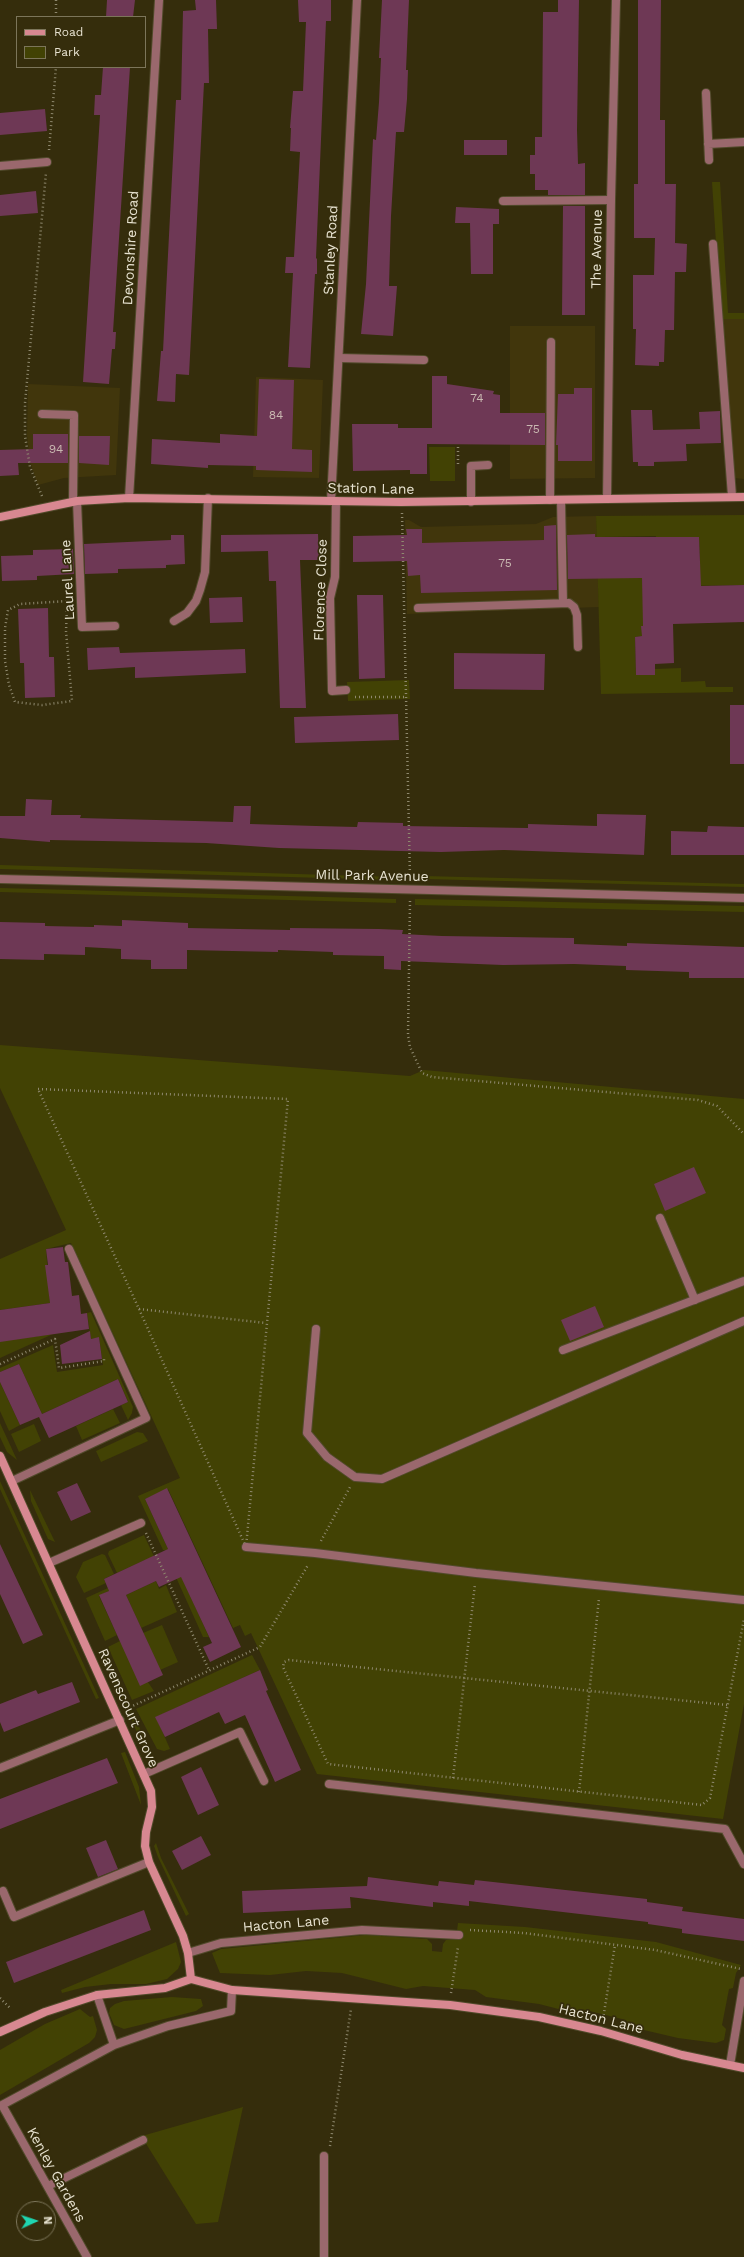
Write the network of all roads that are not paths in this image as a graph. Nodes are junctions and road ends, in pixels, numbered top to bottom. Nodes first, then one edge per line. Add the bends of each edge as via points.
1 (159, 0) edge
2 (357, 0) edge
3 (616, 0) edge
4 (706, 93) dead end
5 (744, 142) edge
6 (708, 144) junction
7 (709, 160) dead end
8 (47, 162) road end
9 (0, 166) edge
10 (610, 200) junction
11 (503, 201) dead end
12 (713, 244) dead end
13 (551, 342) dead end
14 (339, 358) junction
15 (424, 360) dead end
16 (42, 414) dead end
17 (488, 465) dead end
18 (732, 496) junction
19 (744, 497) edge
20 (129, 498) junction
21 (208, 498) junction
22 (607, 499) junction
23 (550, 500) junction
24 (561, 500) junction
25 (75, 501) junction
26 (334, 501) junction
27 (471, 502) junction
28 (0, 517) edge
29 (563, 603) junction
30 (418, 608) dead end
31 (174, 621) dead end
32 (115, 626) dead end
33 (578, 647) dead end
34 (346, 690) road end
35 (0, 879) edge
36 (744, 898) edge
37 (660, 1218) dead end
38 (69, 1249) dead end
39 (744, 1281) edge
40 (695, 1300) junction
41 (744, 1321) edge
42 (316, 1329) dead end
43 (563, 1350) dead end
44 (0, 1456) edge
45 (12, 1481) junction
46 (141, 1523) road end
47 (246, 1547) road end
48 (48, 1563) junction
49 (744, 1600) edge
50 (118, 1717) junction
51 (0, 1768) edge
52 (144, 1774) junction
53 (264, 1781) dead end
54 (330, 1784) dead end
55 (149, 1862) junction
56 (744, 1864) edge
57 (3, 1891) dead end
58 (459, 1935) road end
59 (188, 1953) junction
60 (191, 1979) junction
61 (744, 1981) edge
62 (232, 1990) junction
63 (97, 1994) junction
64 (0, 2032) edge
65 (114, 2045) junction
66 (730, 2065) junction
67 (744, 2068) edge
68 (143, 2140) dead end
69 (324, 2156) road end
70 (48, 2186) junction
71 (87, 2257) edge
72 (324, 2257) edge

1 - 20 street, Devonshire Road
2 - 14 street, Stanley Road
3 - 10 street, The Avenue
4 - 6 street
5 - 6 street
6 - 7 street
8 - 9 street
10 - 11 street
10 - 22 street, The Avenue
12 - 18 street
13 - 23 street
14 - 15 street
14 - 26 street, Stanley Road
16 - 25 street via 74,415
17 - 27 street via 471,466
18 - 19 street, Station Lane
18 - 22 street, Station Lane
20 - 21 street, Station Lane
20 - 25 street, Station Lane
21 - 26 street, Station Lane
21 - 31 street via 205,572 196,601 187,613
22 - 24 street, Station Lane
23 - 24 street, Station Lane
23 - 27 street, Station Lane
24 - 29 street
25 - 28 street, Station Lane
25 - 32 street, Laurel Lane via 82,627
26 - 27 street, Station Lane
26 - 34 street, Florence Close via 336,577 330,598 332,691
29 - 30 street
29 - 33 street via 574,606 577,615
35 - 36 street, Mill Park Avenue
37 - 40 street
38 - 45 street via 146,1418
39 - 40 street
40 - 43 street
41 - 42 street via 382,1479 355,1477 327,1457 307,1434
44 - 45 street, Ravenscourt Grove
45 - 48 street, Ravenscourt Grove
46 - 48 street
47 - 49 street
48 - 50 street, Ravenscourt Grove
50 - 51 street
50 - 52 street, Ravenscourt Grove
52 - 53 street via 240,1732
52 - 55 street, Ravenscourt Grove via 151,1791 152,1807 145,1846
54 - 56 street via 726,1829
55 - 57 street via 14,1917
55 - 59 street, Ravenscourt Grove via 183,1936
58 - 59 street, Hacton Lane via 362,1930 221,1943
59 - 60 street, Ravenscourt Grove
60 - 62 street, Hacton Lane
60 - 63 street via 165,1988
61 - 66 street
62 - 65 street via 231,2011 168,2026
62 - 66 street, Hacton Lane via 450,2005 539,2017 601,2031 682,2055
63 - 64 street via 45,2012
63 - 65 street
65 - 70 street, Kenley Gardens via 2,2105
66 - 67 street, Hacton Lane
68 - 70 street
69 - 72 street
70 - 71 street, Kenley Gardens

